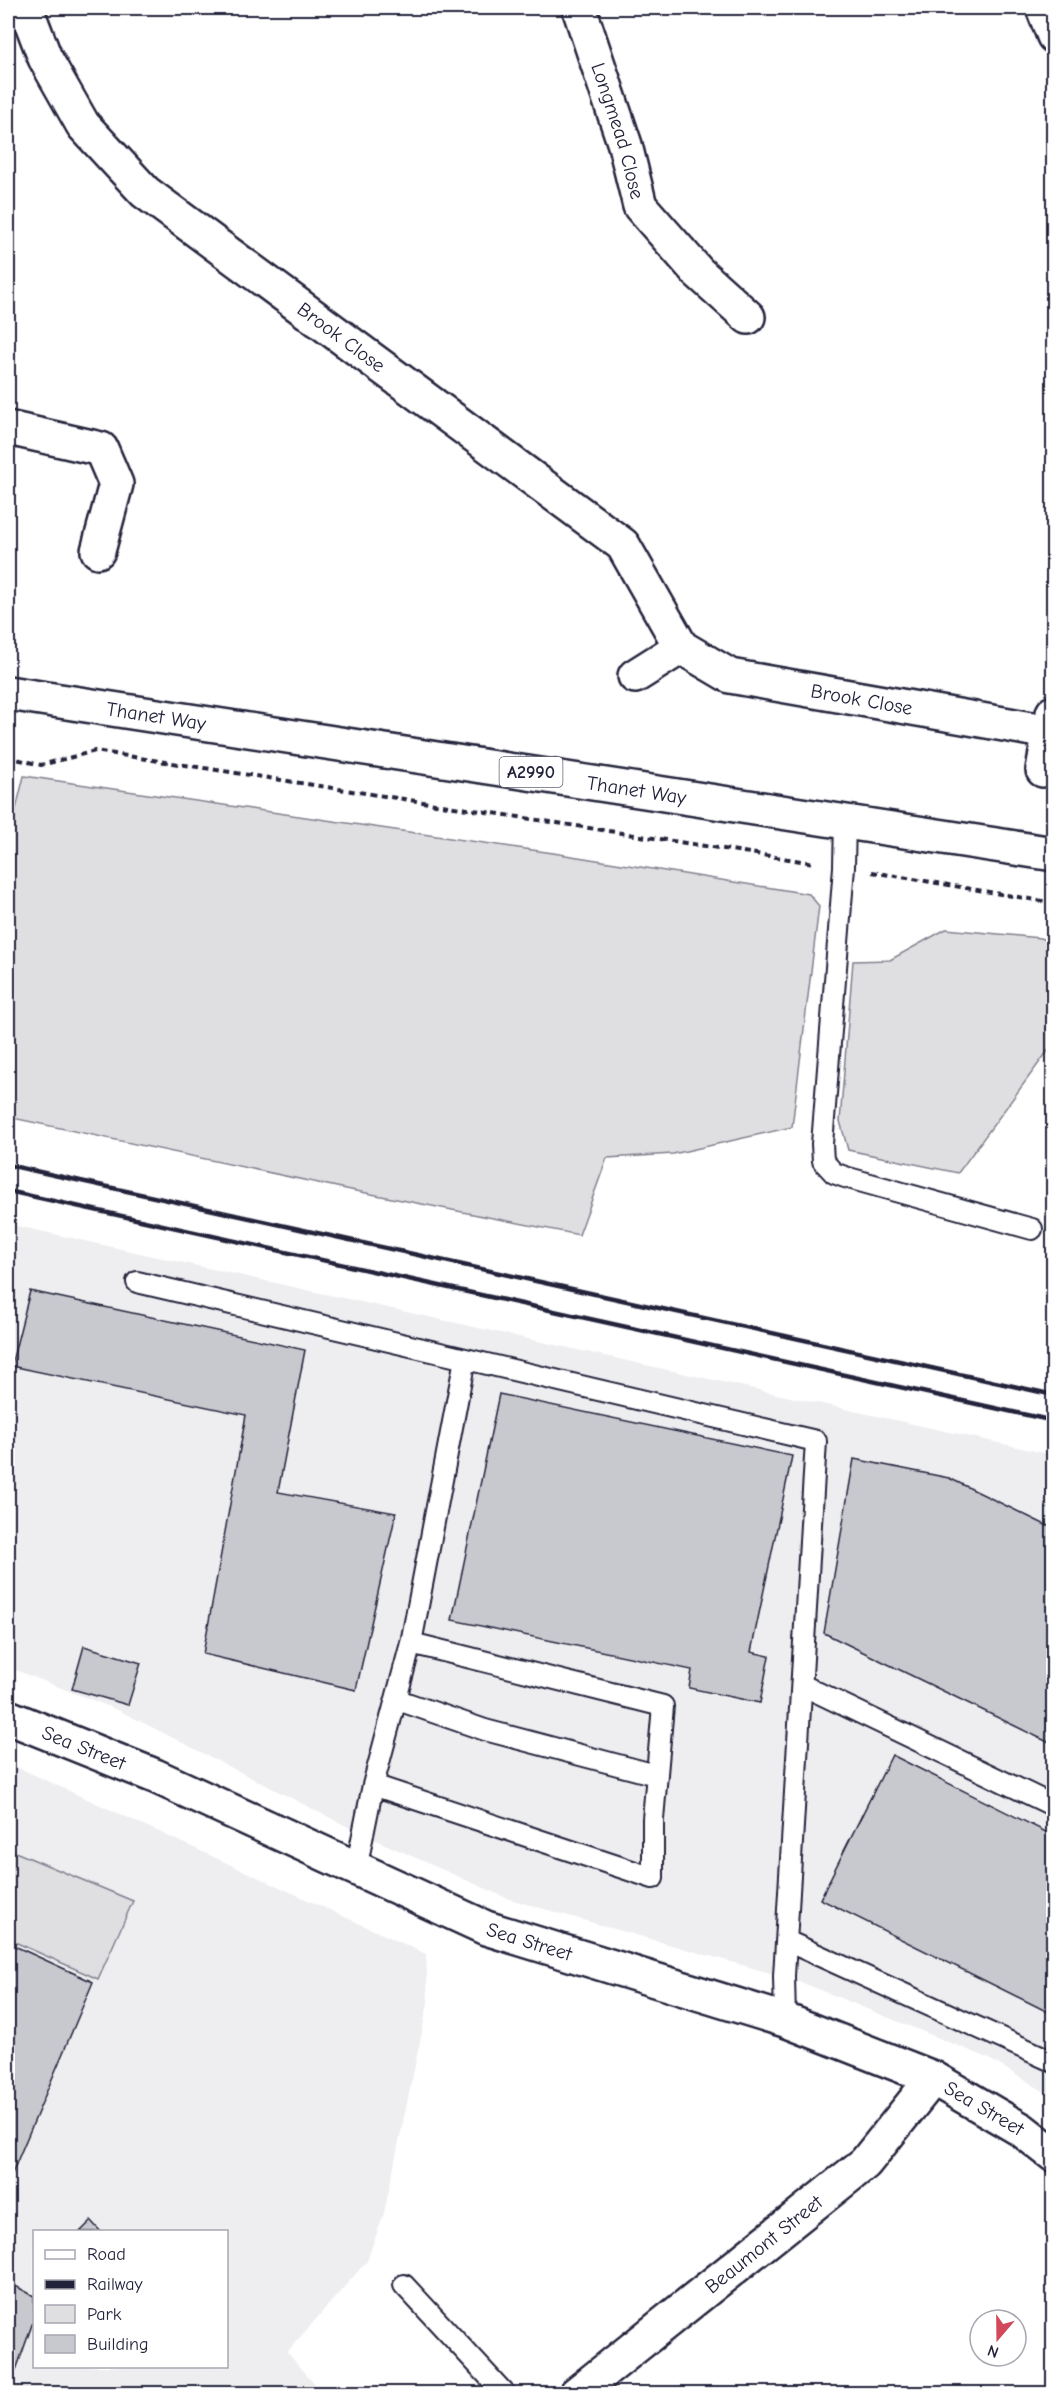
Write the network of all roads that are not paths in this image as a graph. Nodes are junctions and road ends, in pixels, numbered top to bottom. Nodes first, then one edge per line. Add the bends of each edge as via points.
1 (26, 8) edge
2 (579, 8) edge
3 (1043, 8) edge
4 (1053, 36) edge
5 (748, 317) dead end
6 (8, 428) edge
7 (98, 551) dead end
8 (681, 647) junction
9 (635, 676) dead end
10 (8, 693) edge
11 (1051, 722) edge
12 (1043, 770) dead end
13 (845, 820) junction
14 (1053, 854) edge
15 (1032, 1229) dead end
16 (137, 1282) dead end
17 (465, 1359) junction
18 (411, 1643) junction
19 (801, 1686) junction
20 (398, 1700) junction
21 (8, 1717) edge
22 (656, 1775) junction
23 (373, 1785) junction
24 (1053, 1806) edge
25 (356, 1869) junction
26 (787, 1941) junction
27 (784, 2020) junction
28 (1053, 2062) edge
29 (933, 2078) junction
30 (1053, 2155) edge
31 (404, 2285) dead end
32 (505, 2394) edge
33 (576, 2394) edge

1 - 8 street, Brook Close via 45,58 83,125 145,192 623,545
2 - 5 street, Longmead Close via 625,145 640,206 692,281
3 - 4 street
6 - 7 street via 101,449 116,484
8 - 9 street
8 - 11 street, Brook Close via 730,676
10 - 13 street, Thanet Way / A2990
11 - 12 street, Brook Close
13 - 14 street, Thanet Way / A2990
13 - 15 lane via 823,1161 834,1173 845,1177
16 - 17 lane
17 - 18 lane
17 - 19 lane via 816,1441
18 - 20 lane
18 - 22 lane via 663,1706
19 - 24 lane
19 - 26 lane
20 - 22 lane via 485,1730
20 - 23 lane
21 - 25 street, Sea Street via 155,1776
22 - 23 lane via 653,1878
23 - 25 lane
25 - 27 street, Sea Street via 486,1928
26 - 27 lane
26 - 28 lane
27 - 29 street, Sea Street
29 - 30 street, Sea Street via 1022,2130
29 - 33 street, Beaumont Street via 865,2163
31 - 32 lane

